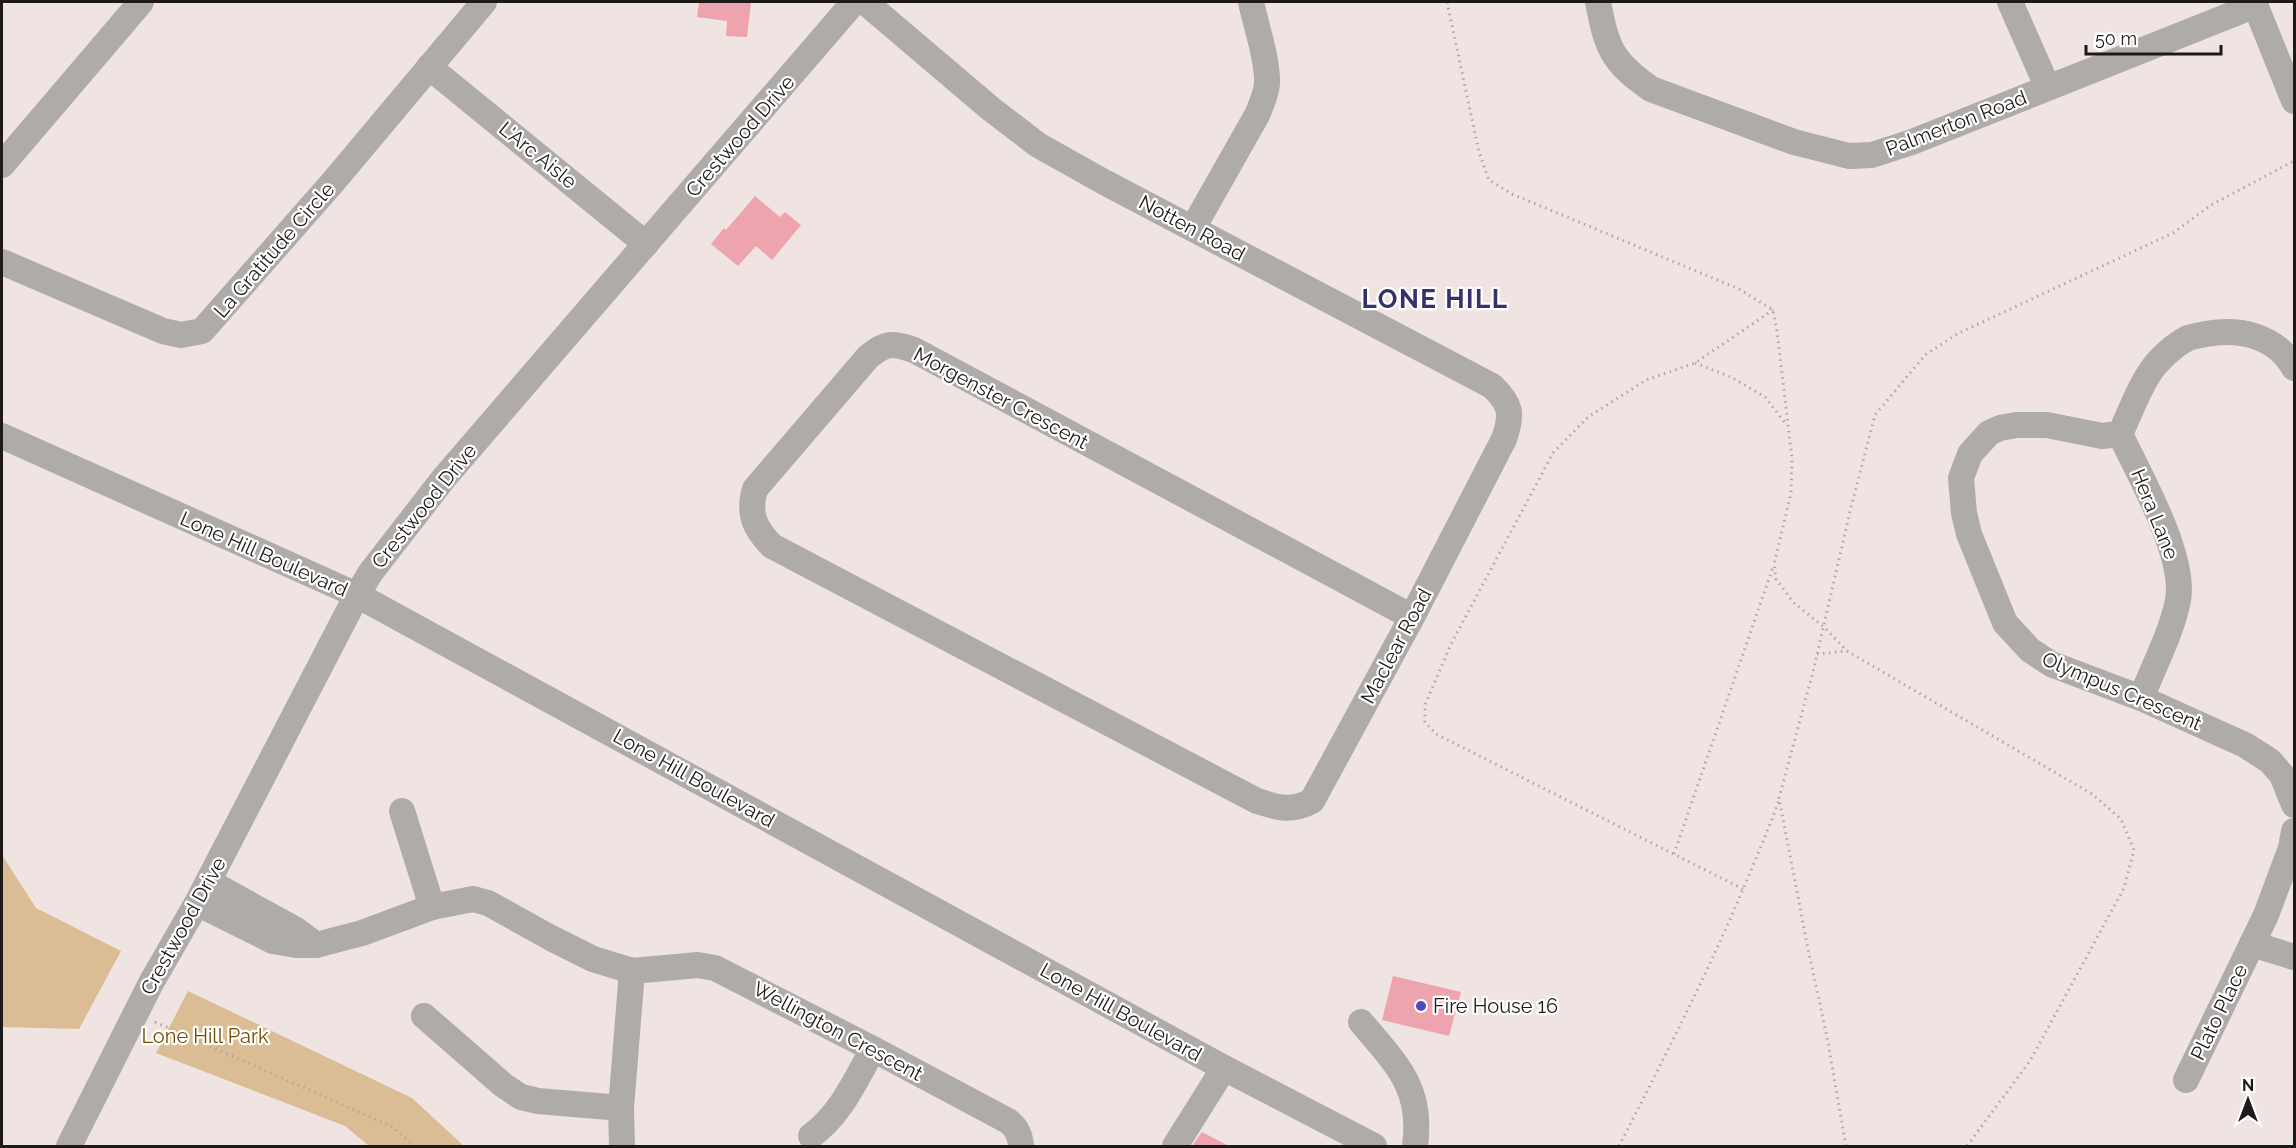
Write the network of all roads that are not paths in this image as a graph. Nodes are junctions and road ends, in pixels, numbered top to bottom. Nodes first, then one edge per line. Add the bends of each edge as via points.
1 (141, 2) edge
2 (483, 2) edge
3 (854, 2) edge
4 (865, 2) edge
5 (1251, 2) edge
6 (1598, 2) edge
7 (2010, 2) edge
8 (2255, 3) edge
9 (429, 67) junction
10 (2047, 87) junction
11 (2295, 101) edge
12 (2, 165) edge
13 (1193, 228) junction
14 (646, 244) junction
15 (2, 262) edge
16 (2295, 368) edge
17 (2120, 434) junction
18 (2, 436) edge
19 (1504, 439) joint
20 (357, 595) junction
21 (1412, 617) junction
22 (2141, 698) junction
23 (1257, 801) joint
24 (2295, 805) edge
25 (402, 811) dead end
26 (2295, 831) edge
27 (203, 892) junction
28 (432, 907) junction
29 (2252, 944) junction
30 (2295, 957) edge
31 (632, 971) junction
32 (424, 1016) dead end
33 (1361, 1022) dead end
34 (873, 1049) junction
35 (1224, 1068) junction
36 (2186, 1080) dead end
37 (621, 1108) junction
38 (811, 1136) dead end
39 (69, 1146) edge
40 (622, 1146) edge
41 (1021, 1146) edge
42 (1175, 1146) edge
43 (1374, 1146) edge
44 (1415, 1146) edge

1 - 12 street
2 - 9 street, La Gratitude Circle
3 - 14 street, Crestwood Drive
4 - 13 street, Notten Road via 1013,128 1072,165
5 - 13 street via 1267,84 1264,98
6 - 10 street, Palmerton Road via 1606,39 1616,60 1651,89 1794,142 1849,156 1872,155 1912,142
7 - 10 street
8 - 10 street, Palmerton Road
8 - 11 street
9 - 14 street, L'Arc Aisle
9 - 15 street, La Gratitude Circle via 202,331 182,335 163,331
13 - 19 street, Notten Road via 1492,386 1510,410
14 - 20 street, Crestwood Drive via 444,478
16 - 17 street via 2282,350 2247,333 2217,332 2190,337 2156,365
17 - 22 street, Hera Lane via 2154,505 2178,577 2179,599
17 - 22 street, Olympus Crescent via 2084,434 2031,424 2000,428 1980,441 1970,454 1961,478 1961,492 1969,534 2005,622 2015,636 2051,664
18 - 20 street, Lone Hill Boulevard
19 - 21 street, Maclear Road
20 - 27 street, Crestwood Drive
20 - 35 street, Lone Hill Boulevard
21 - 23 street, Maclear Road via 1312,801 1289,808
21 - 23 street, Morgenster Crescent via 914,350 895,344 881,346 868,357 755,489 751,504 754,521 772,546
22 - 24 street, Olympus Crescent via 2245,745 2270,761 2282,775
25 - 28 street
26 - 29 street
27 - 28 street, Wellington Crescent via 273,940 296,945 316,945 362,933
27 - 39 street, Crestwood Drive
28 - 31 street, Wellington Crescent via 465,899 480,900 593,959
29 - 30 street
29 - 36 street, Plato Place
31 - 34 street, Wellington Crescent via 698,965 715,968
31 - 37 street
32 - 37 street via 521,1097
33 - 44 street via 1397,1066 1408,1087 1418,1119
34 - 38 street via 842,1106
34 - 41 street, Wellington Crescent via 1008,1121 1015,1127
35 - 42 street
35 - 43 street, Lone Hill Boulevard
37 - 40 street

